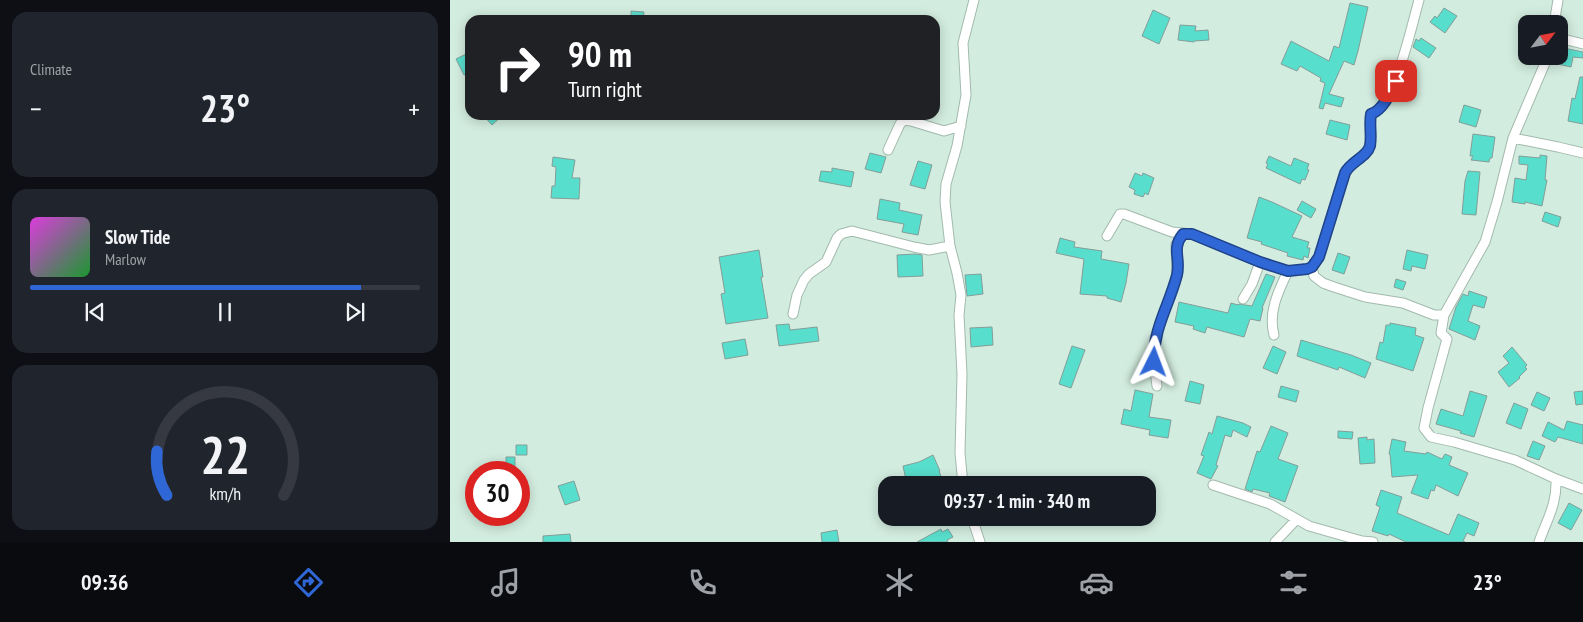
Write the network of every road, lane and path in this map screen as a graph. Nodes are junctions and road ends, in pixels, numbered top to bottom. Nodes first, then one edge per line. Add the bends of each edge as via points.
1 (974, 0) edge
2 (1419, 0) edge
3 (1558, 0) edge
4 (1556, 15) edge
5 (1568, 40) edge
6 (1583, 44) edge
7 (1544, 65) edge
8 (961, 126) junction
9 (1513, 138) junction
10 (888, 150) dead end
11 (1583, 153) edge
12 (1183, 234) junction
13 (1107, 236) dead end
14 (950, 246) junction
15 (1260, 262) junction
16 (1312, 267) junction
17 (1288, 271) junction
18 (1243, 299) dead end
19 (793, 314) dead end
20 (1444, 315) junction
21 (1274, 335) dead end
22 (1157, 386) dead end
23 (963, 476) edge
24 (1556, 480) junction
25 (1213, 485) dead end
26 (1583, 489) edge
27 (1296, 520) junction
28 (975, 526) edge
29 (980, 542) edge
30 (1275, 542) edge
31 (1373, 542) edge
32 (1539, 542) edge

1 - 8 street via 963,43 966,95
2 - 16 street via 1394,87 1377,112 1371,114 1370,145 1345,173 1319,257
3 - 4 street
5 - 6 street
7 - 9 street
8 - 10 street via 944,130 904,120
8 - 14 street via 946,184
9 - 11 street
9 - 20 street via 1485,242
12 - 13 street via 1120,214
12 - 15 street via 1192,234
12 - 22 street via 1176,245 1177,276 1155,338
14 - 19 street via 929,250 914,248 846,232 837,238 826,262 809,274 800,286
14 - 23 street via 960,295
15 - 17 street
15 - 18 street
16 - 17 street
16 - 20 street via 1314,276 1323,283 1365,297 1403,303 1434,315
17 - 21 street via 1273,309 1271,325
20 - 24 street via 1441,333 1446,339 1424,421 1427,433 1437,439 1515,460
24 - 26 street
24 - 32 street via 1554,505
25 - 27 street via 1270,504
27 - 30 street
27 - 31 street
28 - 29 street

